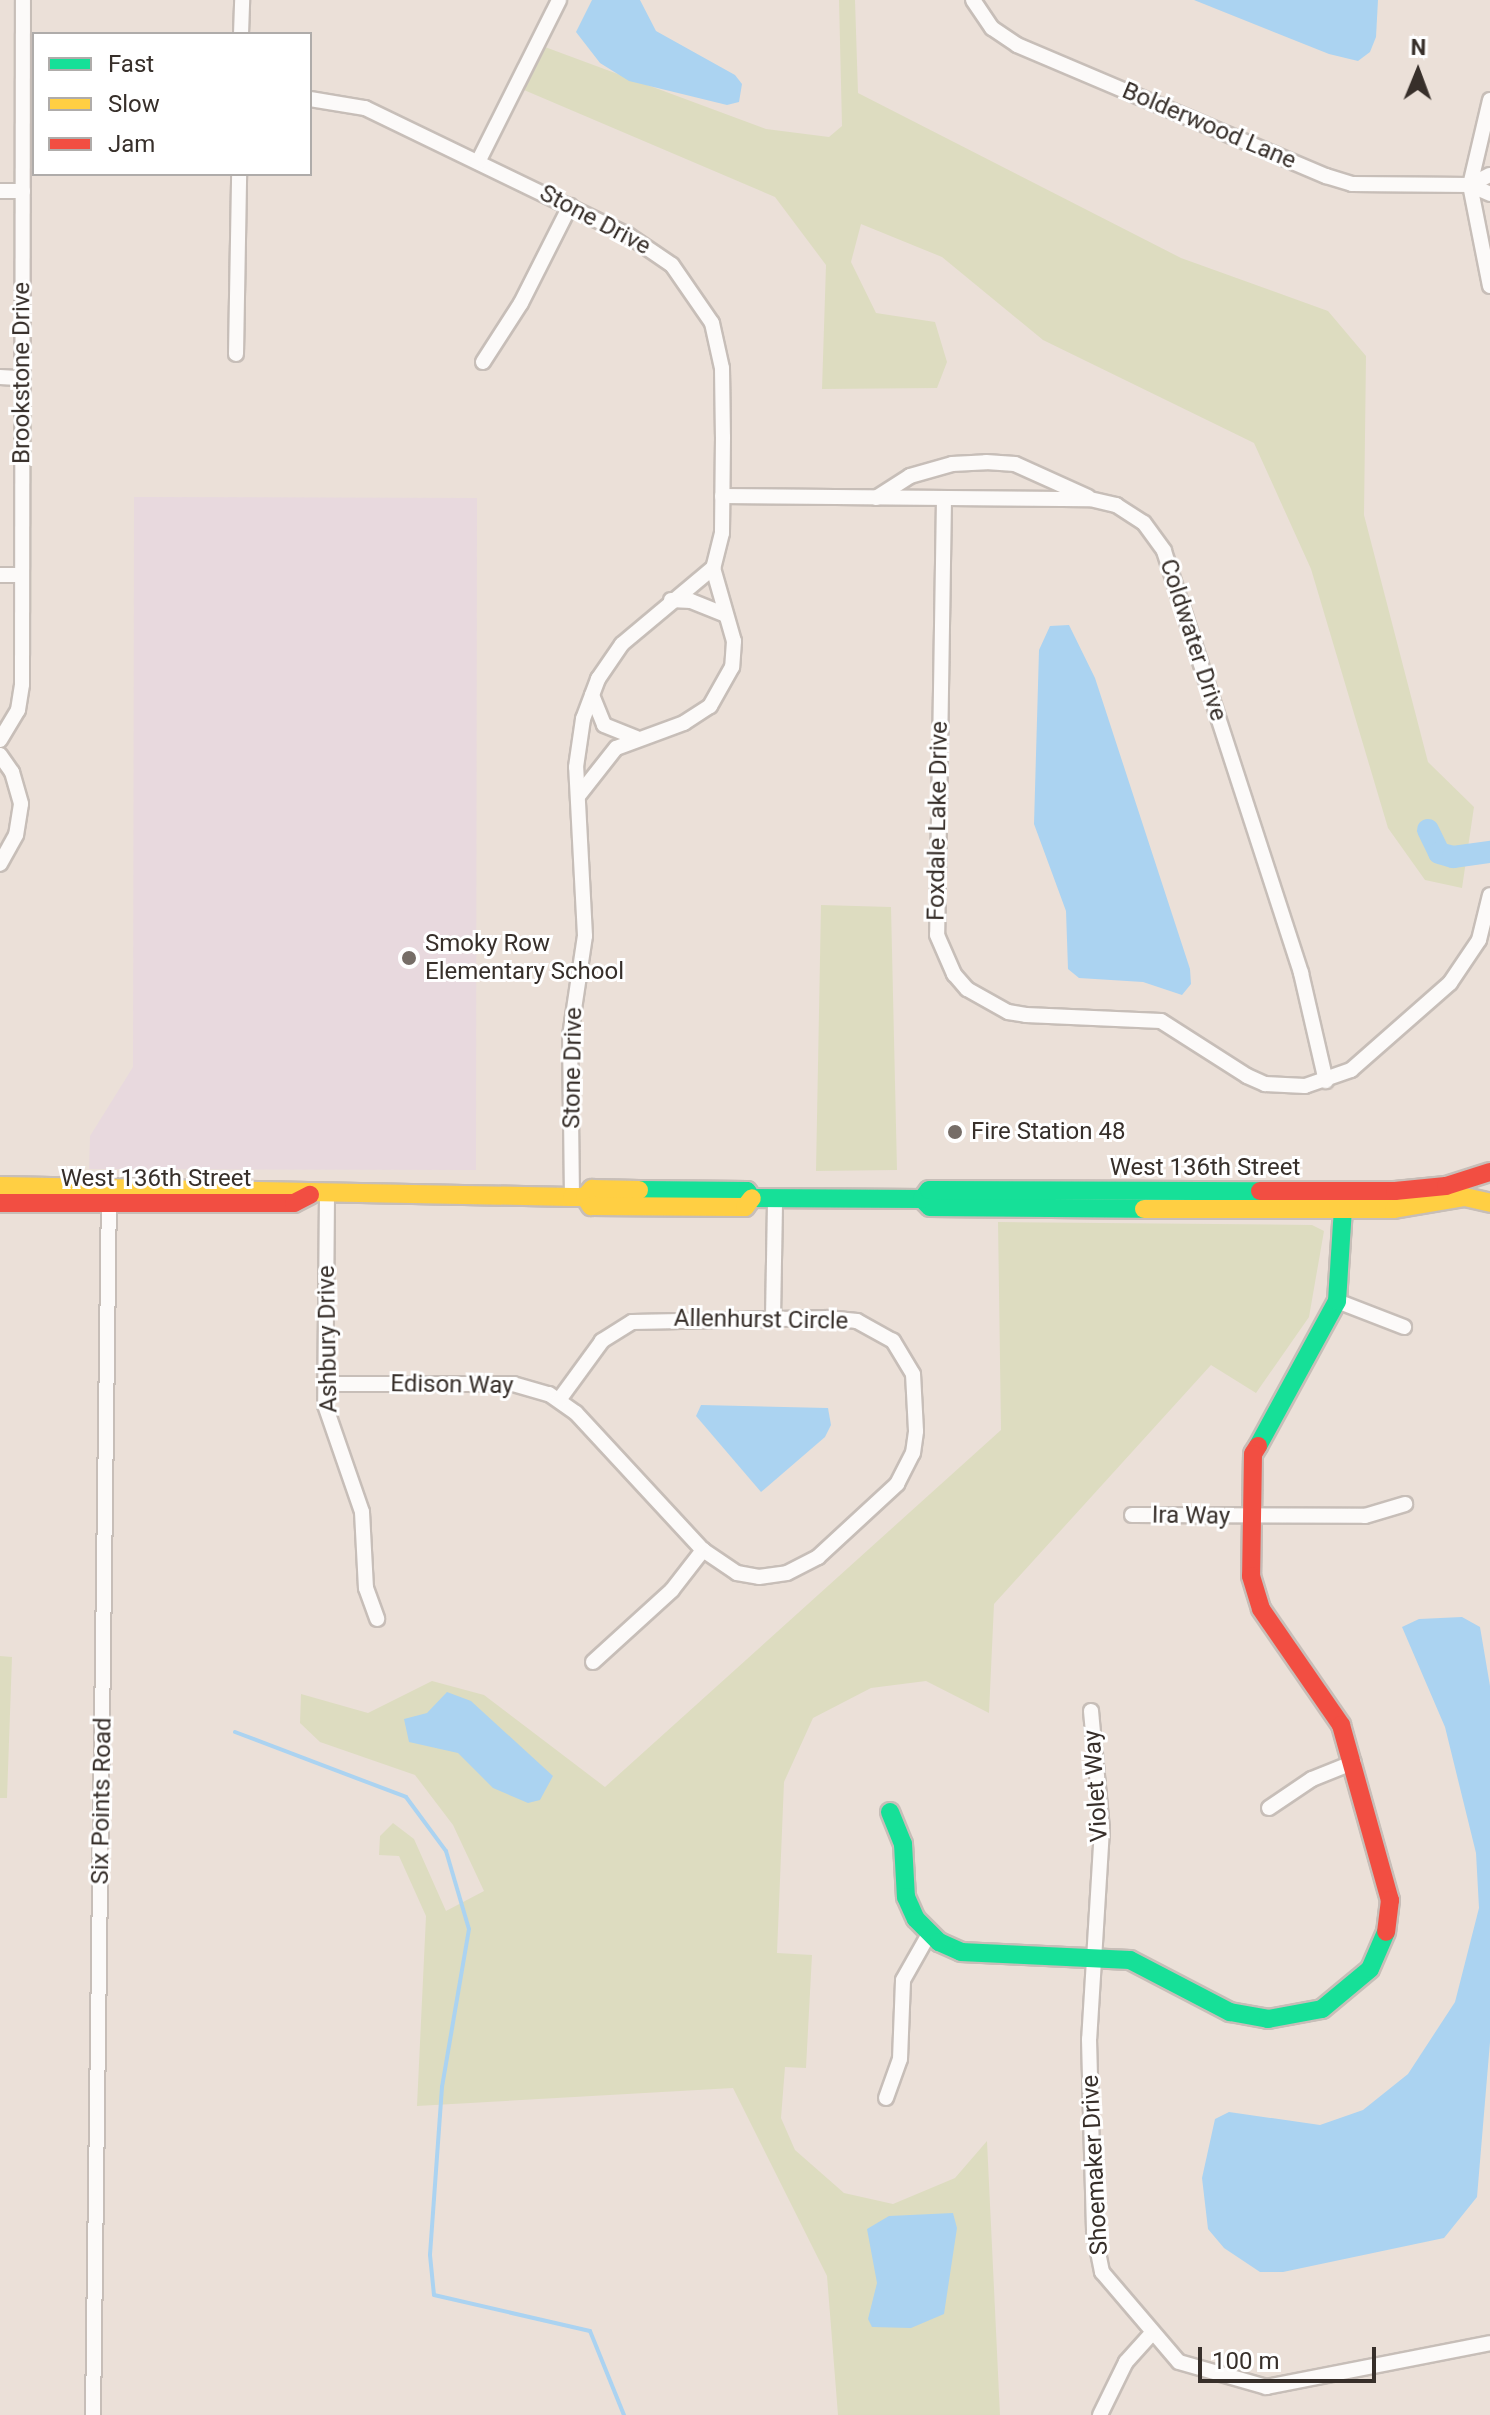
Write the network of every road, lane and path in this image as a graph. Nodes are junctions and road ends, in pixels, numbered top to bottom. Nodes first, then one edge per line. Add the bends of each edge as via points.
1 (23, 0) edge
2 (242, 0) edge
3 (559, 0) edge
4 (973, 0) edge
5 (548, 7) edge
6 (241, 32) edge
7 (312, 99) edge
8 (1490, 100) edge
9 (28, 109) edge
10 (478, 162) junction
11 (1490, 175) edge
12 (239, 176) edge
13 (1470, 185) junction
14 (0, 191) edge
15 (23, 191) junction
16 (1490, 194) edge
17 (570, 206) junction
18 (1490, 286) edge
19 (236, 354) dead end
20 (483, 362) dead end
21 (0, 377) edge
22 (22, 378) junction
23 (722, 496) junction
24 (876, 498) junction
25 (944, 499) junction
26 (1090, 499) junction
27 (713, 568) junction
28 (0, 575) edge
29 (22, 575) junction
30 (671, 600) junction
31 (724, 614) junction
32 (592, 695) junction
33 (637, 738) junction
34 (0, 740) edge
35 (0, 755) edge
36 (579, 795) junction
37 (0, 864) edge
38 (1490, 895) edge
39 (1326, 1081) junction
40 (1490, 1172) edge
41 (0, 1186) edge
42 (109, 1195) junction
43 (318, 1195) junction
44 (578, 1197) junction
45 (775, 1198) junction
46 (1344, 1201) junction
47 (0, 1203) edge
48 (1490, 1203) edge
49 (1337, 1301) junction
50 (773, 1318) junction
51 (1404, 1327) dead end
52 (325, 1384) junction
53 (559, 1400) junction
54 (1405, 1504) dead end
55 (1132, 1515) dead end
56 (1251, 1517) junction
57 (703, 1550) junction
58 (377, 1619) dead end
59 (593, 1662) dead end
60 (1091, 1711) dead end
61 (1354, 1762) junction
62 (1269, 1808) dead end
63 (890, 1812) dead end
64 (929, 1934) junction
65 (1090, 1957) junction
66 (886, 2098) dead end
67 (1151, 2334) junction
68 (1490, 2343) edge
69 (93, 2415) edge
70 (1100, 2415) edge

1 - 9 street, Brookstone Drive
2 - 6 street
3 - 5 street
4 - 13 street, Bolderwood Lane via 992,28 1017,45 1326,176 1352,184
5 - 10 street
7 - 10 street, Stone Drive via 365,108
8 - 13 street
9 - 15 street, Brookstone Drive
10 - 17 street, Stone Drive
11 - 13 street, Bolderwood Lane
12 - 19 street
13 - 16 street, Bolderwood Lane
13 - 18 street
14 - 15 street
15 - 22 street, Brookstone Drive
17 - 20 street via 521,303
17 - 23 street, Stone Drive via 655,250 685,279 712,323 722,368
21 - 22 street
22 - 29 street, Brookstone Drive
23 - 24 street, Coldwater Drive
23 - 27 street, Stone Drive via 722,533
24 - 25 street, Coldwater Drive
24 - 26 street via 910,476 952,464 986,462 1015,464
25 - 26 street, Coldwater Drive
25 - 39 street, Foxdale Lake Drive via 936,909 937,935 954,974 967,989 1008,1012 1146,1017 1174,1028 1265,1084
26 - 39 street, Coldwater Drive via 1131,512 1164,551 1301,973
27 - 30 street, Stone Drive
27 - 31 street, Stone Drive
28 - 29 street
29 - 34 street, Brookstone Drive via 21,698
30 - 31 street via 691,601
30 - 32 street, Stone Drive via 622,644
31 - 33 street, Stone Drive via 734,654 721,694 698,716
32 - 33 street via 604,725
32 - 36 street, Stone Drive via 579,739
33 - 36 street, Stone Drive via 604,759
35 - 37 street via 21,804 16,835
36 - 44 street, Stone Drive via 585,936 570,1036
38 - 39 street via 1479,940 1450,983 1351,1070
40 - 46 street, West 136th Street
41 - 42 street, West 136th Street
42 - 43 street, West 136th Street via 295,1188
42 - 47 street, West 136th Street
42 - 69 street, Six Points Road
43 - 44 street, West 136th Street
43 - 52 street, Ashbury Drive
44 - 45 street, West 136th Street via 592,1189 747,1191 752,1198
45 - 46 street, West 136th Street via 922,1199 929,1190
45 - 50 street
46 - 48 street, West 136th Street via 1415,1207 1465,1197
46 - 49 street
49 - 51 street
49 - 56 street via 1258,1437
50 - 53 street, Allenhurst Circle via 632,1322 602,1341
50 - 57 street, Allenhurst Circle via 857,1321 893,1341 917,1390 913,1453 897,1484 801,1568 759,1577 737,1573
52 - 53 street, Edison Way via 513,1384
52 - 58 street, Ashbury Drive via 329,1419 362,1512 366,1588
53 - 57 street, Edison Way
54 - 56 street, Ira Way via 1365,1516
55 - 56 street, Ira Way
56 - 61 street via 1254,1592 1341,1725
57 - 59 street via 672,1590
60 - 65 street, Violet Way via 1102,1829
61 - 62 street via 1312,1779
61 - 65 street via 1385,1872 1389,1915 1377,1957 1338,2000 1289,2019 1249,2017 1130,1960
63 - 64 street via 903,1844 906,1897
64 - 65 street via 975,1955
64 - 66 street via 903,1980 900,2059
65 - 67 street, Shoemaker Drive via 1096,2253 1112,2287
67 - 68 street, Shoemaker Drive via 1190,2367 1266,2387
67 - 70 street via 1126,2362

